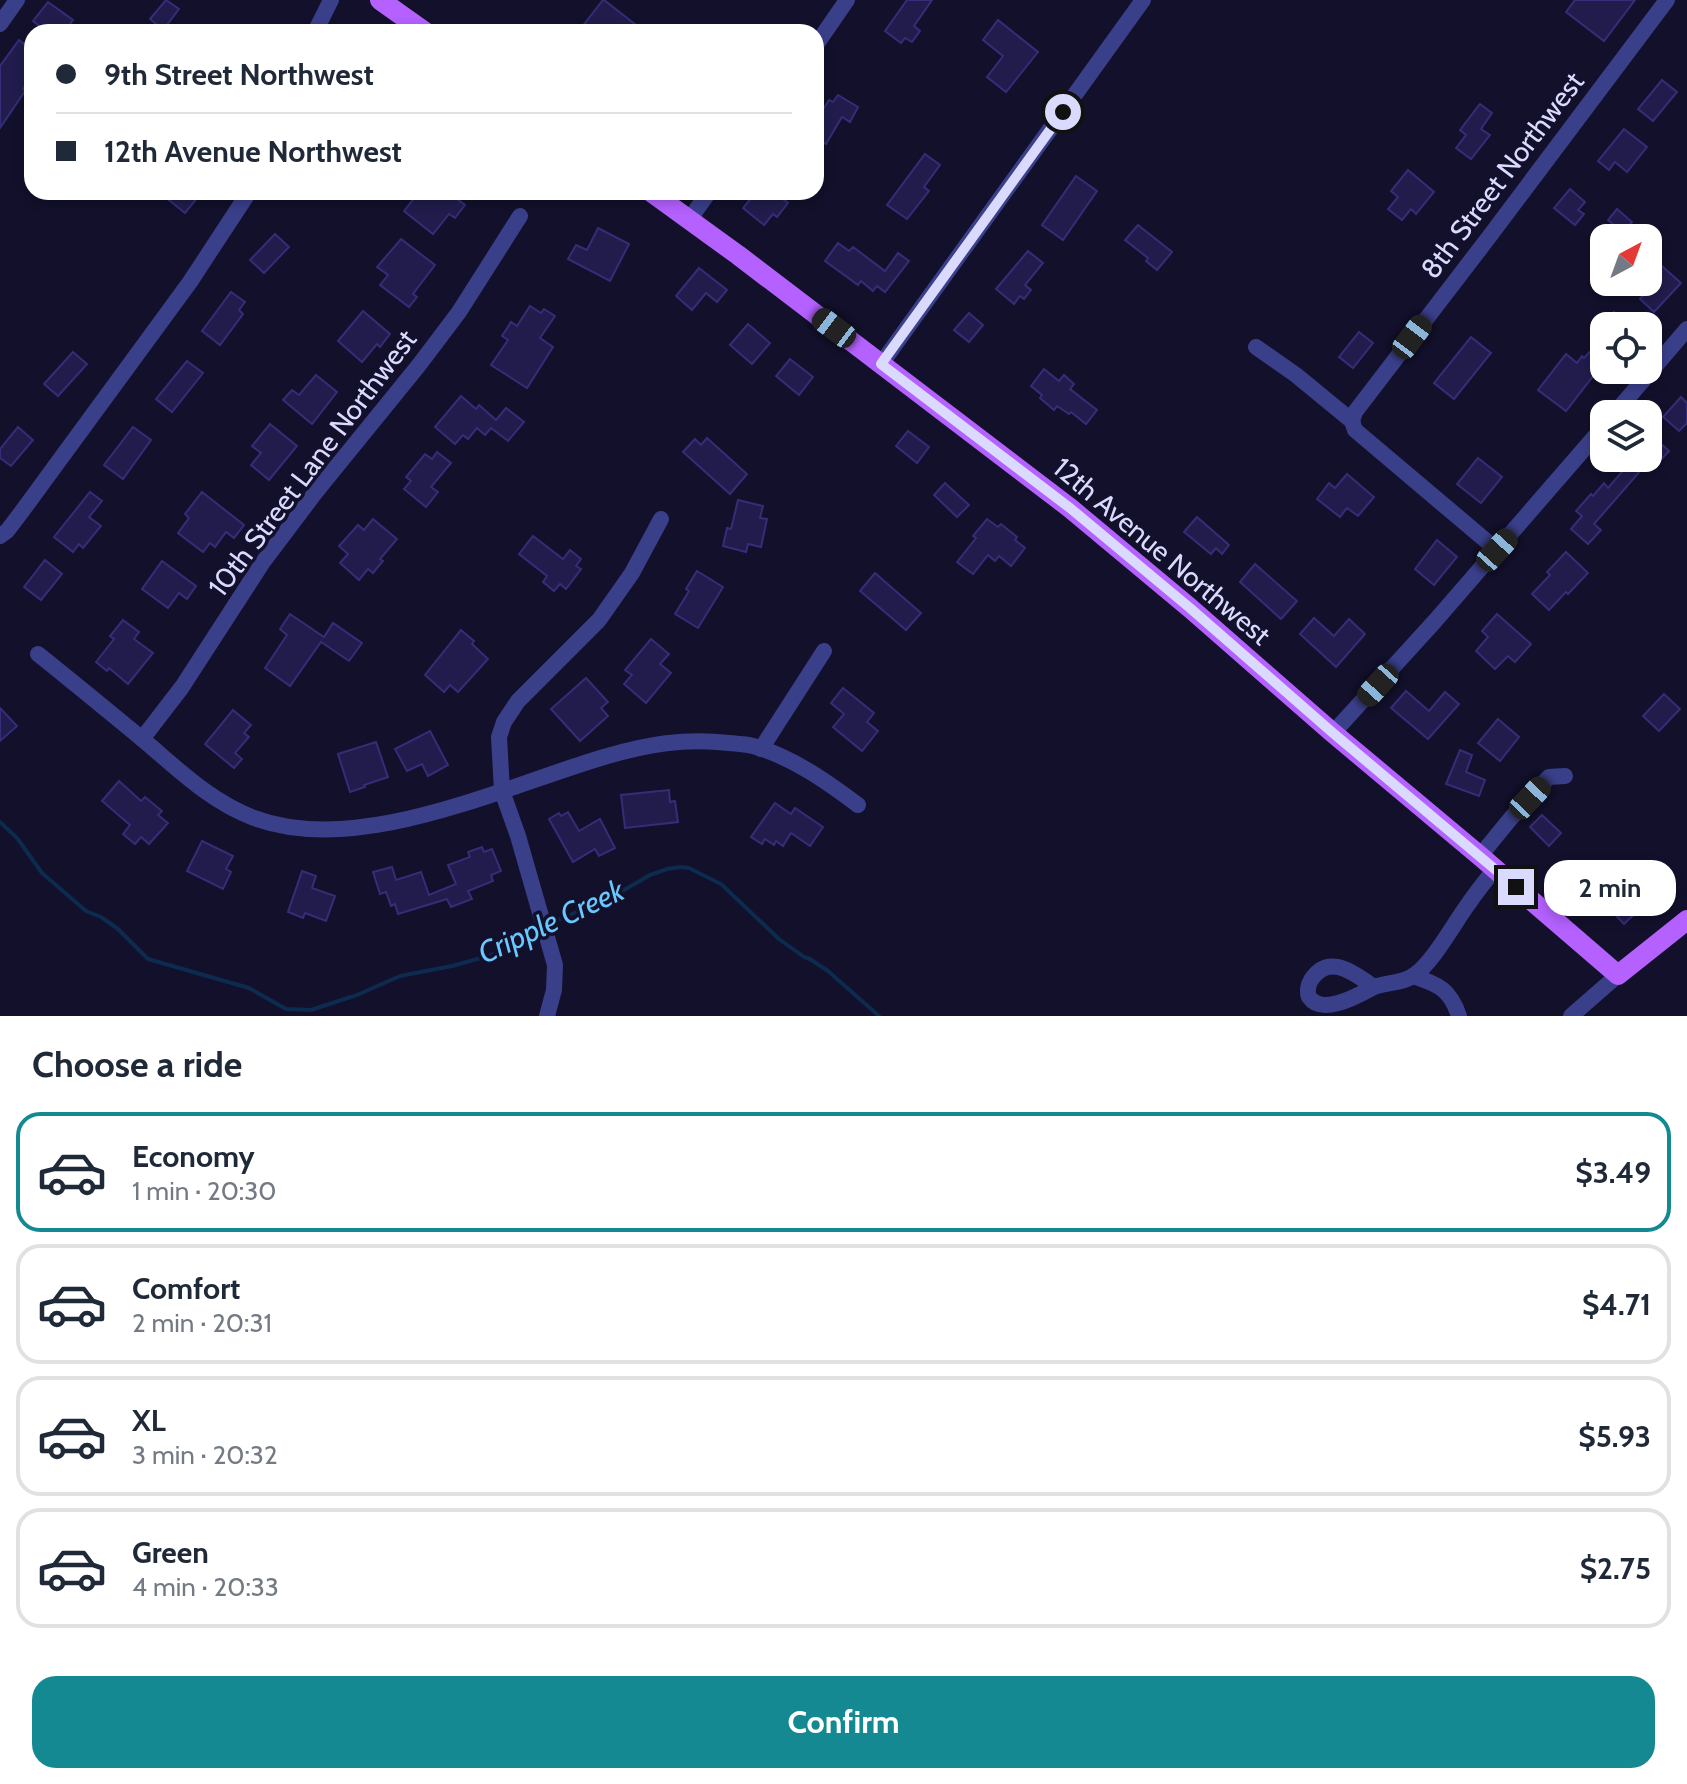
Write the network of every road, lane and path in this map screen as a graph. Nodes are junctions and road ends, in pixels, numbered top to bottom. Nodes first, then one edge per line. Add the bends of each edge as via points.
1 (17, 0) edge
2 (331, 0) edge
3 (380, 0) edge
4 (847, 0) edge
5 (1143, 0) edge
6 (1667, 0) edge
7 (0, 24) edge
8 (319, 24) edge
9 (414, 24) edge
10 (824, 33) edge
11 (244, 200) edge
12 (662, 200) edge
13 (703, 200) edge
14 (520, 216) dead end
15 (689, 220) junction
16 (1687, 329) edge
17 (1256, 347) dead end
18 (881, 364) junction
19 (1626, 400) edge
20 (1352, 421) junction
21 (1590, 442) edge
22 (661, 519) dead end
23 (0, 536) edge
24 (1497, 550) junction
25 (824, 651) dead end
26 (38, 654) dead end
27 (1333, 733) junction
28 (142, 739) junction
29 (761, 749) junction
30 (1565, 776) dead end
31 (502, 791) junction
32 (858, 805) dead end
33 (1488, 862) junction
34 (1687, 920) edge
35 (1618, 975) junction
36 (1413, 976) junction
37 (1374, 987) dead end
38 (547, 1016) edge
39 (1459, 1016) edge
40 (1571, 1016) edge

1 - 7 street
2 - 8 street
3 - 9 main road
4 - 10 street
5 - 18 street
6 - 20 street, 8th Street Northwest
11 - 23 street via 180,295
12 - 15 main road, 12th Avenue Northwest
13 - 15 street
14 - 28 street, 10th Street Lane Northwest via 459,312 263,562
15 - 18 main road, 12th Avenue Northwest
16 - 19 street
17 - 20 street
18 - 27 main road, 12th Avenue Northwest via 1070,508
20 - 24 street via 1355,430
21 - 24 street
22 - 31 street via 599,620 509,713 499,737
24 - 27 street
25 - 29 street
26 - 28 street
27 - 33 main road, 12th Avenue Northwest
28 - 31 street via 228,806 301,829 383,824
29 - 31 street via 706,740 650,744
29 - 32 street via 807,770
30 - 33 street via 1549,777 1511,818
31 - 38 street via 552,952 554,990
33 - 35 main road, 12th Avenue Northwest
33 - 36 street via 1471,899
34 - 35 main road
35 - 40 street
36 - 37 street
36 - 39 street via 1448,993

